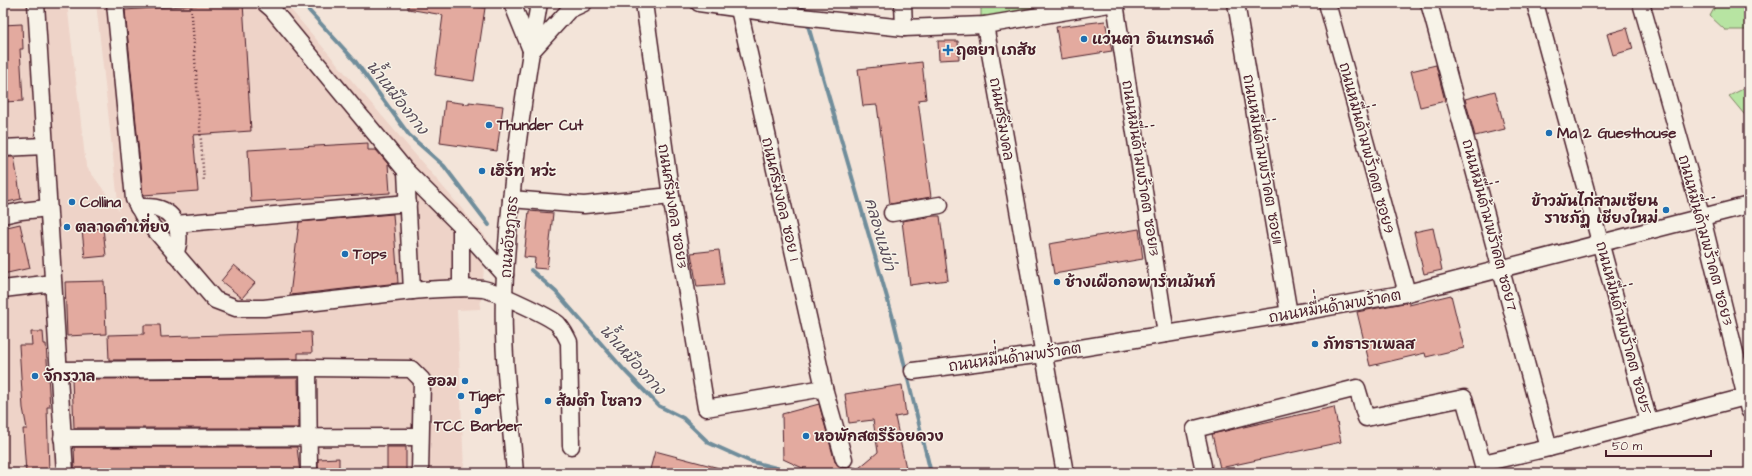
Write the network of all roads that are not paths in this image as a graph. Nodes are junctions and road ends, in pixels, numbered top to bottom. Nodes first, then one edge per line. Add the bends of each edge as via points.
1 (36, 3) edge
2 (115, 3) edge
3 (265, 3) edge
4 (512, 3) edge
5 (539, 3) edge
6 (584, 3) edge
7 (644, 3) edge
8 (699, 3) edge
9 (903, 3) edge
10 (1115, 3) edge
11 (1236, 3) edge
12 (1327, 3) edge
13 (1430, 3) edge
14 (1535, 3) edge
15 (1641, 3) edge
16 (739, 9) junction
17 (985, 25) junction
18 (904, 28) junction
19 (531, 52) junction
20 (44, 146) junction
21 (3, 148) edge
22 (406, 171) junction
23 (670, 196) junction
24 (511, 199) junction
25 (408, 203) junction
26 (940, 205) dead end
27 (1749, 206) edge
28 (138, 207) junction
29 (48, 208) junction
30 (892, 213) dead end
31 (3, 215) edge
32 (1702, 218) junction
33 (176, 224) junction
34 (461, 226) junction
35 (1602, 244) junction
36 (175, 254) junction
37 (1502, 270) junction
38 (505, 275) junction
39 (53, 283) junction
40 (462, 288) junction
41 (3, 289) edge
42 (412, 291) junction
43 (1407, 293) junction
44 (504, 296) junction
45 (1290, 314) junction
46 (1166, 334) junction
47 (1044, 354) junction
48 (308, 368) junction
49 (58, 370) junction
50 (913, 371) dead end
51 (824, 388) junction
52 (1748, 401) edge
53 (1649, 422) junction
54 (308, 437) junction
55 (420, 437) junction
56 (62, 438) junction
57 (571, 446) dead end
58 (1549, 448) junction
59 (844, 459) dead end
60 (1203, 466) dead end
61 (1484, 468) edge
62 (64, 473) edge
63 (309, 473) edge
64 (420, 473) edge
65 (515, 473) edge
66 (1065, 473) edge

1 - 20 street
2 - 28 street via 134,199
3 - 22 street
4 - 19 street
5 - 19 street, ถนนอัษฎาธร
6 - 19 street via 569,10
7 - 23 street, ถนนศรีมงคล ซอย3
8 - 16 street
9 - 18 street
10 - 17 street
10 - 46 street, ถนนหมื่่นด้ามพร้าคต ซอย13
11 - 45 street, ถนนหมื่่นด้ามพร้าคต ซอย11
12 - 43 street, ถนนหมื่่นด้ามพร้าคต ซอย9
13 - 37 street, ถนนหมื่่นด้ามพร้าคต ซอย7
14 - 35 street, ถนนหมื่่นด้ามพร้าคต ซอย5
15 - 32 street, ถนนหมื่่นด้ามพร้าคต ซอย3
16 - 18 street
16 - 51 street, ถนนศรีมงคล ซอย 1
17 - 18 street
17 - 47 street, ถนนศรีมงคล
19 - 24 street, ถนนอัษฎาธร
20 - 21 street
20 - 29 street
22 - 25 street
22 - 34 street
23 - 24 street via 584,205
23 - 51 street, ถนนศรีมงคล ซอย3 via 706,408
24 - 38 street, ถนนอัษฎาธร
25 - 33 street
25 - 42 street
26 - 30 street
27 - 32 street, ถนนหมื่่นด้ามพร้าคต
28 - 33 street via 159,208 167,212
28 - 36 street via 144,218
29 - 31 street
29 - 39 street
32 - 35 street, ถนนหมื่่นด้ามพร้าคต
32 - 52 street, ถนนหมื่่นด้ามพร้าคต ซอย3
33 - 36 street via 180,239
34 - 38 street
34 - 40 street
35 - 37 street, ถนนหมื่่นด้ามพร้าคต
35 - 53 street, ถนนหมื่่นด้ามพร้าคต ซอย5
36 - 42 street via 215,300 236,308 264,308
37 - 43 street, ถนนหมื่่นด้ามพร้าคต
37 - 58 street, ถนนหมื่่นด้ามพร้าคต ซอย7
38 - 44 street, ถนนอัษฎาธร
39 - 41 street
39 - 49 street
40 - 42 street
40 - 44 street via 484,289
43 - 45 street, ถนนหมื่่นด้ามพร้าคต
44 - 57 street via 557,323 565,333 569,342
44 - 65 street, ถนนอัษฎาธร via 508,398
45 - 46 street, ถนนหมื่่นด้ามพร้าคต
46 - 47 street, ถนนหมื่่นด้ามพร้าคต
47 - 50 street, ถนนหมื่่นด้ามพร้าคต
47 - 66 street, ถนนศรีมงคล
48 - 49 street
48 - 54 street
48 - 55 street via 412,369 422,380
49 - 56 street
51 - 59 street, ถนนศรีมงคล ซอย 1
52 - 53 street
53 - 58 street
54 - 55 street
54 - 56 street
54 - 63 street
55 - 64 street
56 - 62 street
58 - 61 street
60 - 61 street via 1195,429 1357,388 1366,418 1464,398

